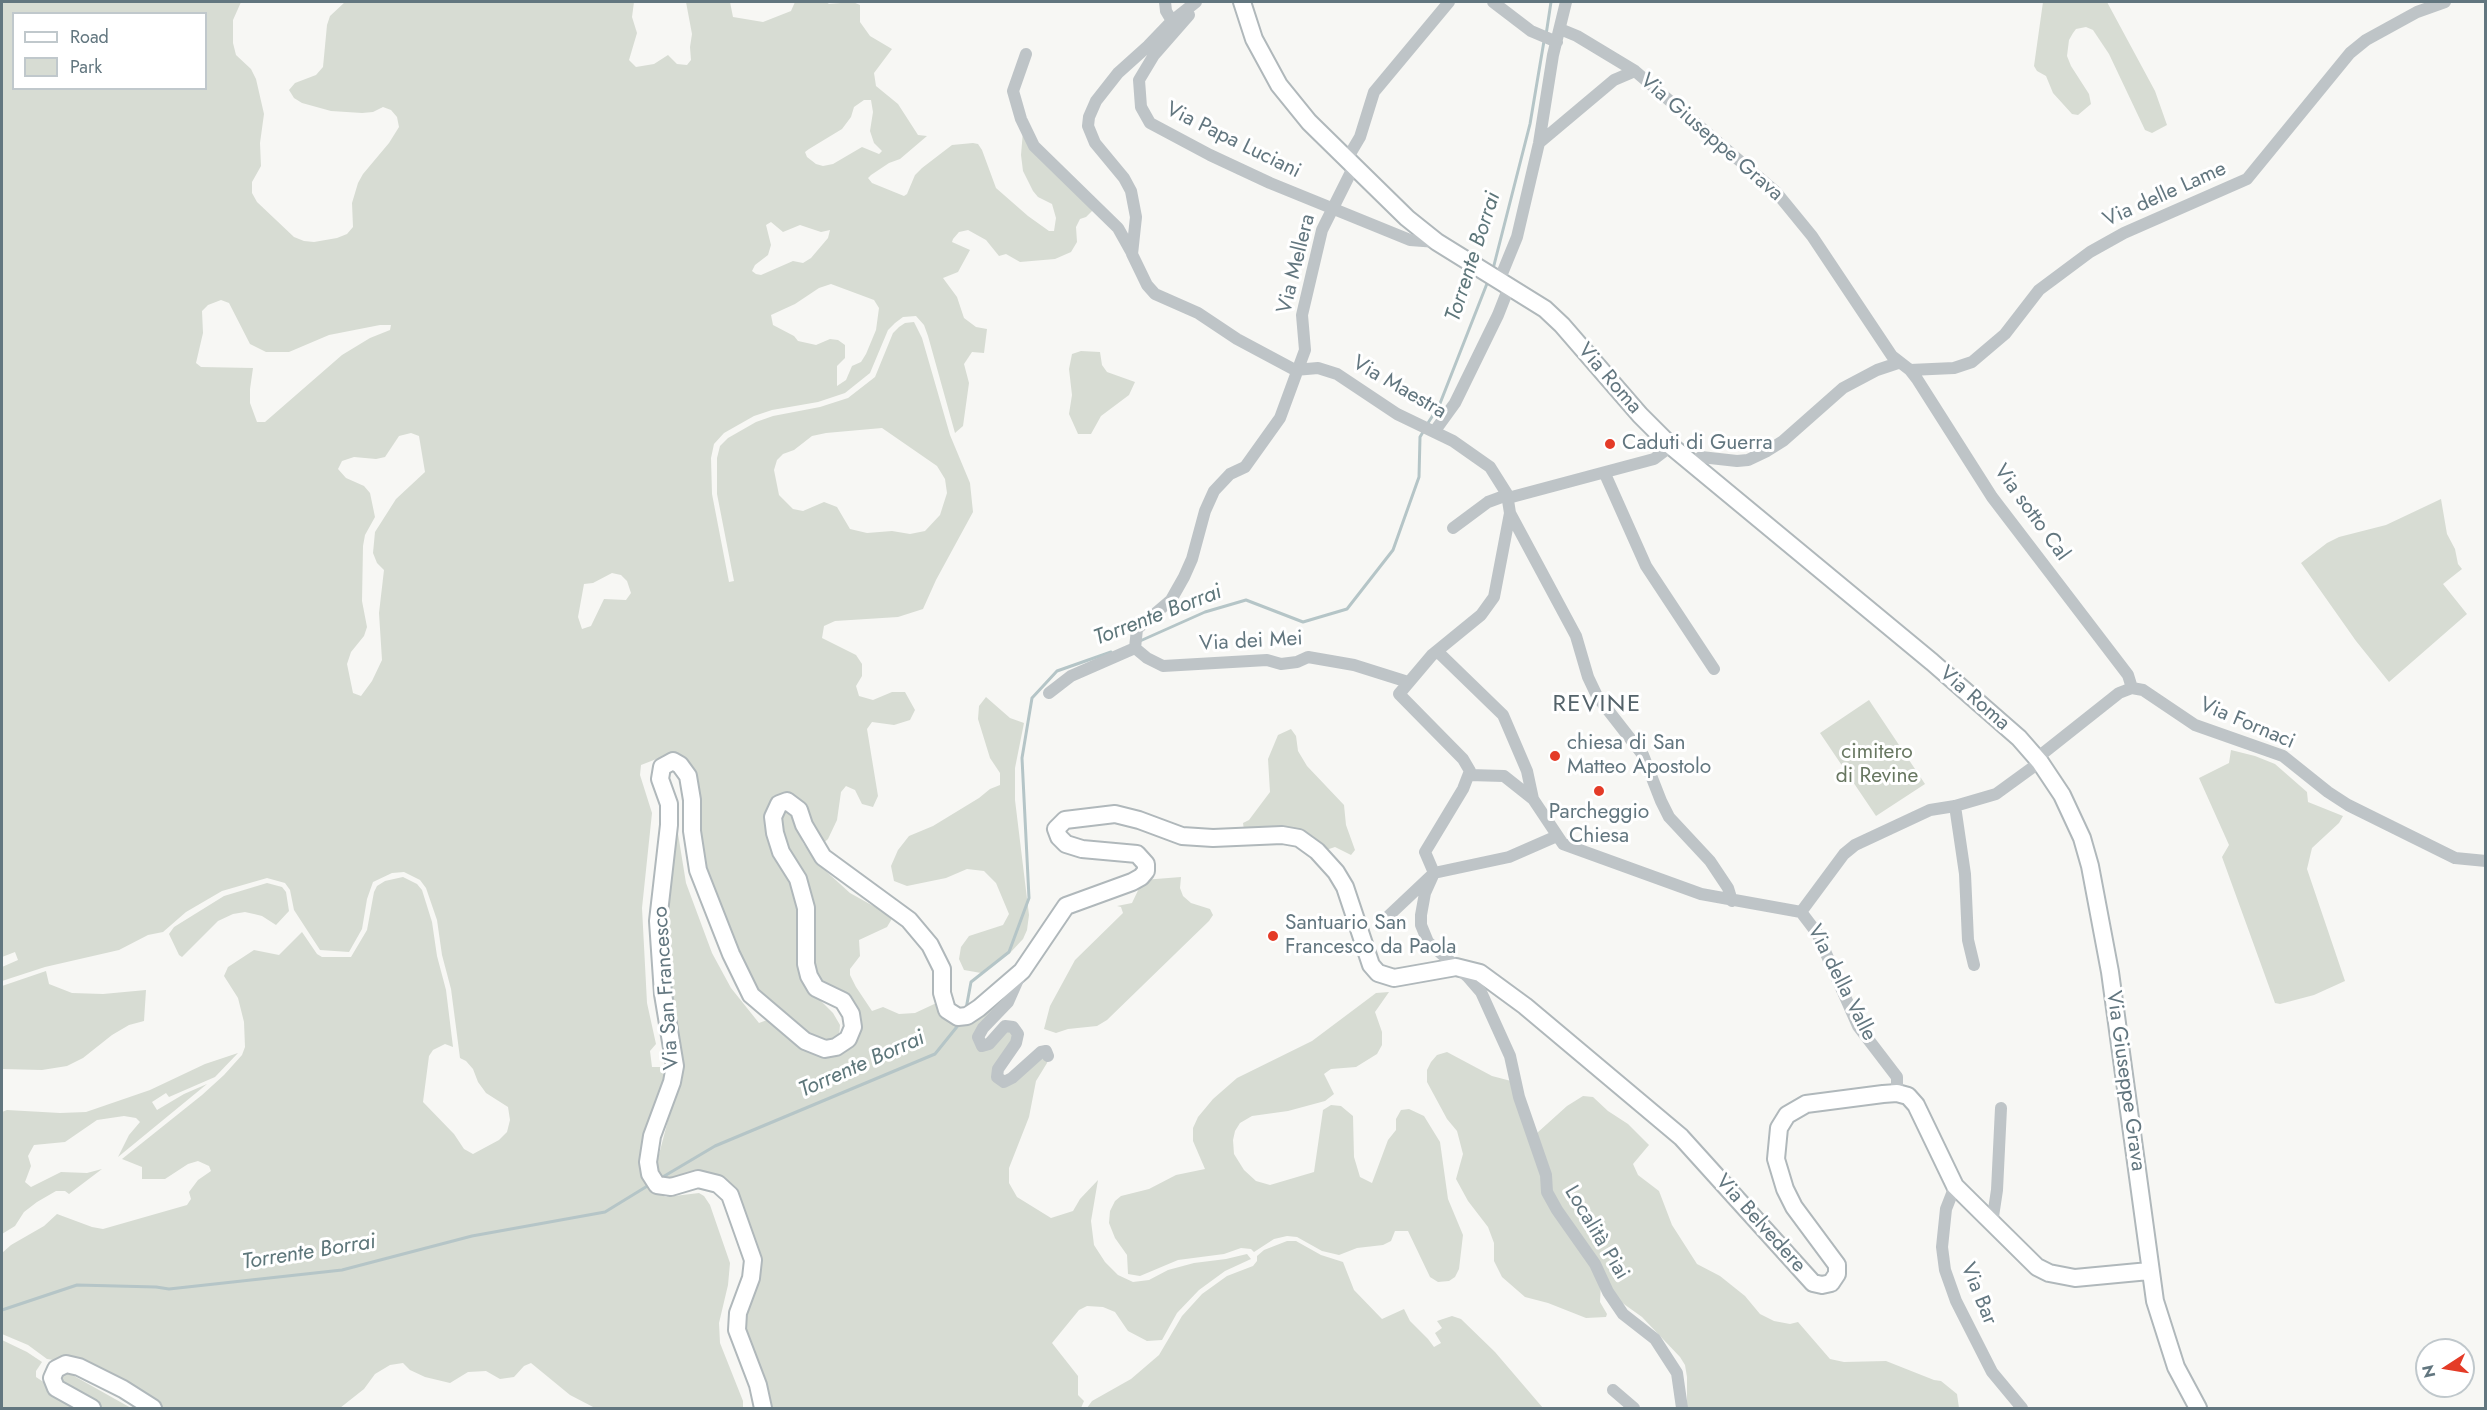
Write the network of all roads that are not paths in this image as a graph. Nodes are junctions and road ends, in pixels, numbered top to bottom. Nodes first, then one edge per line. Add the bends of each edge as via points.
1 (1165, 2) edge
2 (1196, 2) edge
3 (1203, 2) edge
4 (1242, 2) edge
5 (1449, 2) edge
6 (1493, 2) edge
7 (1566, 2) edge
8 (2445, 2) edge
9 (1172, 21) junction
10 (1555, 37) junction
11 (1026, 54) dead end
12 (1635, 71) junction
13 (1539, 143) junction
14 (1351, 163) junction
15 (1332, 207) junction
16 (1437, 242) junction
17 (1132, 254) junction
18 (1501, 282) junction
19 (1898, 363) junction
20 (1298, 369) junction
21 (1910, 370) junction
22 (1432, 431) junction
23 (1671, 446) junction
24 (1692, 464) junction
25 (1605, 474) junction
26 (1508, 496) junction
27 (1510, 513) junction
28 (1453, 528) dead end
29 (1136, 644) junction
30 (1437, 651) junction
31 (1714, 669) dead end
32 (1408, 682) junction
33 (2133, 688) junction
34 (1049, 693) dead end
35 (2038, 760) junction
36 (1469, 775) junction
37 (1533, 799) junction
38 (1955, 806) junction
39 (1557, 836) junction
40 (2486, 861) edge
41 (1434, 873) junction
42 (1732, 901) junction
43 (1801, 912) junction
44 (1381, 923) dead end
45 (1974, 964) dead end
46 (1456, 967) junction
47 (1022, 971) junction
48 (1048, 1056) dead end
49 (1897, 1093) junction
50 (2001, 1108) dead end
51 (1955, 1186) junction
52 (1992, 1223) junction
53 (2149, 1270) junction
54 (1613, 1390) dead end
55 (2021, 1407) edge
56 (92, 1408) edge
57 (153, 1408) edge
58 (763, 1408) edge
59 (1634, 1408) edge
60 (1682, 1408) edge
61 (2198, 1408) edge

1 - 9 street
2 - 9 street
3 - 15 street, Via Papa Luciani via 1154,56 1139,80 1141,107 1149,123 1270,183
4 - 14 street, Via Roma via 1254,39 1279,85 1309,122
5 - 14 street, Via Mellera via 1374,92
6 - 10 street, Via Giuseppe Grava via 1531,31
7 - 10 street
8 - 21 street, Via delle Lame via 2417,12 2350,53 2247,179 2090,252 2039,290 2005,334 1972,362 1954,368
9 - 17 street via 1118,73 1089,117 1095,143 1131,190 1136,217
10 - 12 street, Via Giuseppe Grava via 1577,36
10 - 13 street
11 - 17 street, Via Maestra via 1013,91 1034,146 1118,228
12 - 13 street via 1614,80
12 - 19 street, Via Giuseppe Grava via 1776,192 1812,236
13 - 18 street via 1517,237
14 - 15 street, Via Mellera
14 - 16 street, Via Roma
15 - 16 street, Via Papa Luciani via 1410,240
15 - 20 street, Via Mellera via 1322,230 1302,315 1305,350
16 - 18 street, Via Roma
17 - 20 street, Via Maestra via 1155,294 1198,313 1262,353
18 - 22 street via 1498,315 1455,403
18 - 23 street, Via Roma via 1545,309 1562,325
19 - 21 street, Via sotto Cal
19 - 24 street via 1843,388 1767,451 1748,460 1701,457
20 - 22 street, Via Maestra via 1318,368 1337,374 1397,414
20 - 29 street, Via Mellera via 1280,418 1261,447 1245,467 1230,474 1214,491 1192,559 1171,600 1137,629
21 - 33 street, Via sotto Cal via 1992,497 2128,675
22 - 26 street, Via Maestra via 1490,467
23 - 24 street, Via Roma
23 - 25 street via 1654,459
24 - 35 street, Via Roma via 1932,662 2019,738
25 - 26 street
25 - 31 street via 1646,566
26 - 27 street, Via Maestra
26 - 28 street via 1488,502
27 - 30 street via 1494,597 1480,615
27 - 42 street, Via Maestra via 1576,636 1597,696 1643,755 1660,801 1710,861
29 - 32 street, Via dei Mei via 1147,658 1163,666 1267,660 1281,664 1308,657 1354,665
29 - 34 street via 1071,676
30 - 32 street
30 - 37 street via 1503,715 1527,771
32 - 36 street via 1399,694 1463,759 1469,766
33 - 35 street via 2119,693
33 - 40 street, Via Fornaci via 2148,692 2195,725 2283,756 2348,805 2456,858
35 - 38 street via 1996,794
35 - 53 street, Via Giuseppe Grava via 2062,795 2078,830 2099,903
36 - 37 street via 1504,776
36 - 41 street via 1425,852
37 - 39 street
38 - 43 street via 1930,810 1854,845
38 - 45 street via 1965,874 1968,940
39 - 41 street via 1509,857
39 - 42 street, Via della Valle via 1563,844 1589,856
41 - 44 street
41 - 46 street via 1425,893 1421,925 1428,942
42 - 43 street, Via della Valle
43 - 49 street, Via della Valle via 1817,933 1858,1026 1897,1077
46 - 47 street, Via San Francesco via 1394,978 1378,973 1371,965 1345,887 1328,861 1299,838 1182,836 1115,814 1065,820 1056,829 1066,844 1082,849 1137,854 1146,864 1146,871 1132,882 1066,906
46 - 49 street, Via Belvedere via 1480,973 1525,1006 1681,1137 1813,1283 1831,1284 1837,1264 1785,1189 1776,1159 1779,1128 1787,1115 1806,1104
46 - 60 street, Località Piai via 1481,992 1510,1056 1546,1176 1547,1192 1623,1314 1654,1339 1677,1373
47 - 48 street via 1008,1002 978,1037 982,1046 989,1044 1005,1026 1013,1027 1018,1034 998,1069 997,1077 1004,1082 1041,1052 1046,1051
47 - 58 street, Via San Francesco via 962,1017 947,1010 942,969 930,945 909,920 823,857 799,810 787,801 779,804 773,817 775,833 781,852 798,879 806,908 809,976 816,988 843,1002 853,1027 848,1039 836,1047 825,1048 806,1041 751,995 698,870 688,776 673,761 662,767 660,779 669,804 669,825 658,921 663,994 675,1066 652,1136 649,1168 657,1185 671,1187 698,1179 718,1184 730,1195 753,1260 736,1330
49 - 51 street via 1908,1096 1916,1105
50 - 52 street
51 - 52 street
51 - 55 street, Via Bar via 1946,1209 1942,1247 1945,1270 1992,1372
52 - 53 street via 2037,1267 2049,1273 2075,1278
53 - 61 street, Via Giuseppe Grava via 2162,1330
54 - 59 street
56 - 57 street via 56,1388 52,1378 56,1369 66,1364 79,1367

